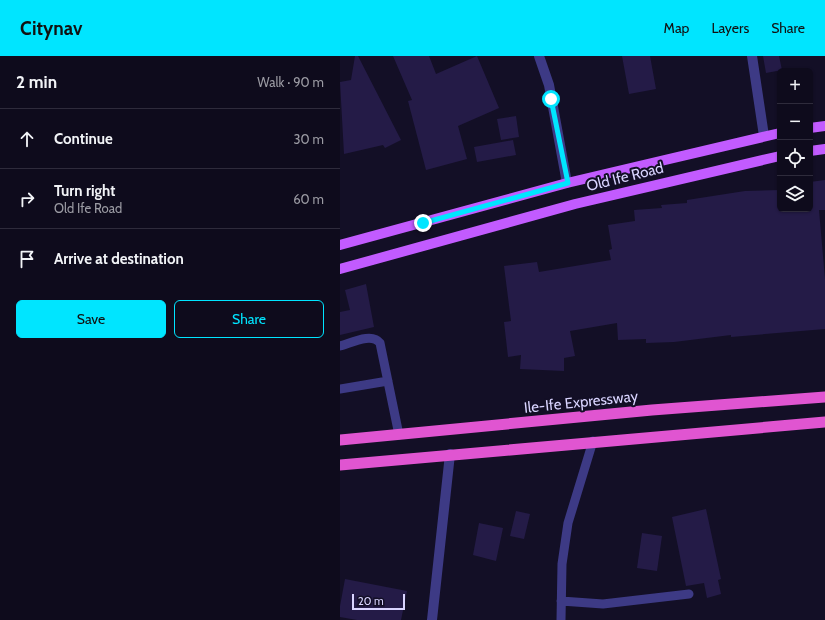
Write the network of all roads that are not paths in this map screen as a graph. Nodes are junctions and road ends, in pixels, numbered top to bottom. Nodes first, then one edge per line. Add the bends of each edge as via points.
1 (539, 56) edge
2 (752, 56) edge
3 (825, 126) edge
4 (813, 128) edge
5 (777, 134) edge
6 (764, 136) junction
7 (825, 148) edge
8 (813, 150) edge
9 (777, 157) edge
10 (568, 183) junction
11 (340, 245) edge
12 (340, 269) edge
13 (340, 346) edge
14 (388, 381) junction
15 (340, 389) edge
16 (825, 397) edge
17 (825, 422) edge
18 (399, 435) junction
19 (340, 440) edge
20 (593, 441) junction
21 (450, 454) junction
22 (340, 465) edge
23 (689, 594) dead end
24 (561, 601) junction
25 (432, 620) edge
26 (561, 620) edge

1 - 10 street via 549,86
2 - 6 street
3 - 4 main road
5 - 6 main road, Old Ife Road
6 - 10 main road, Old Ife Road
7 - 8 main road
9 - 12 main road, Old Ife Road via 575,204
10 - 11 main road, Old Ife Road
13 - 14 lane via 370,338 378,340
14 - 15 lane
14 - 18 lane
16 - 18 highway, Ile-Ife Expressway via 652,410
17 - 20 highway
18 - 19 highway, Ile-Ife Expressway
20 - 21 highway
20 - 24 lane via 568,523 562,564
21 - 22 highway
21 - 25 street
23 - 24 lane via 603,604
24 - 26 lane

